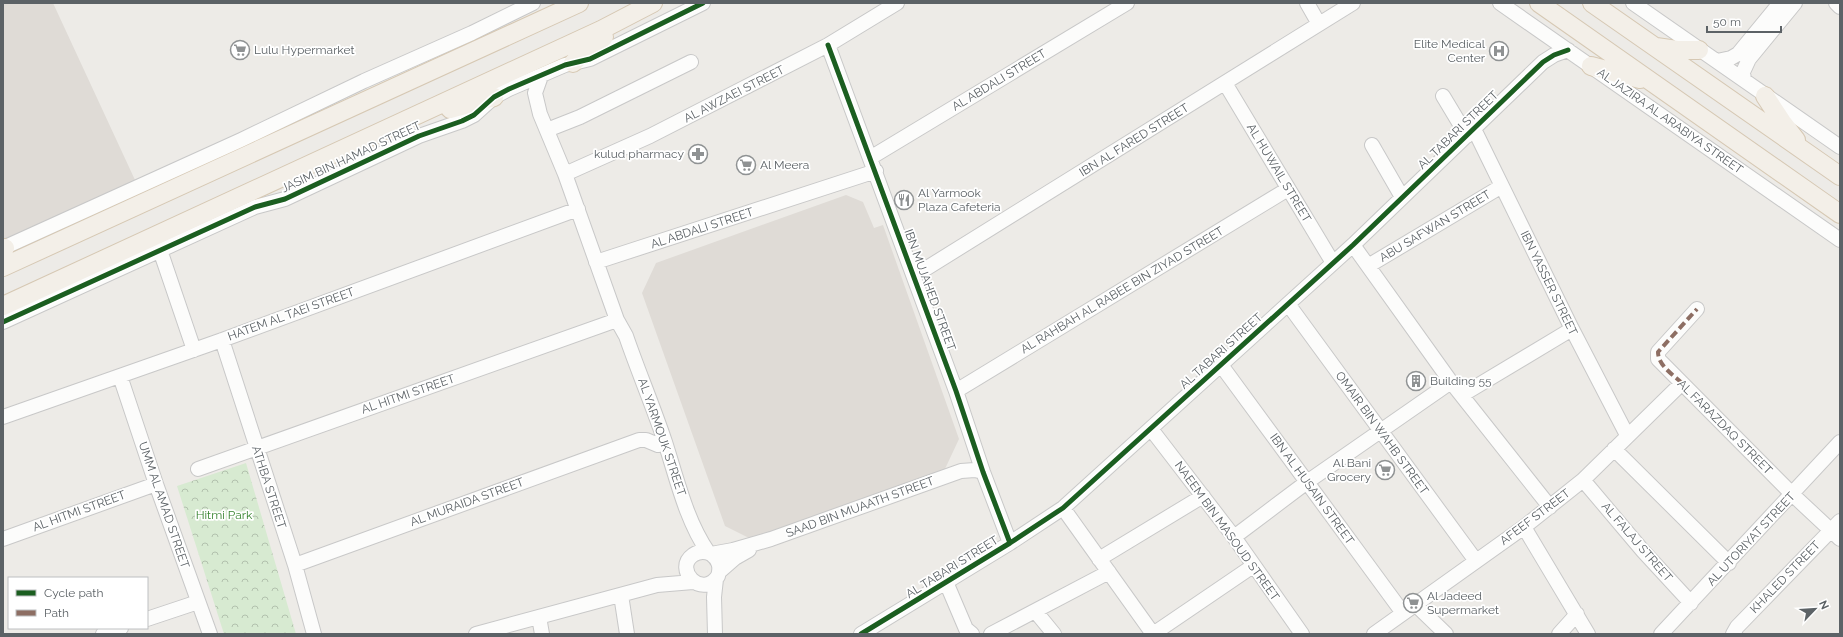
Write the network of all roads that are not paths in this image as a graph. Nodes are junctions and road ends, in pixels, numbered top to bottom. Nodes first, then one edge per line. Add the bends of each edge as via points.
1 (533, 3) edge
2 (653, 3) edge
3 (703, 3) edge
4 (897, 3) edge
5 (1128, 3) edge
6 (1307, 3) edge
7 (1353, 3) edge
8 (1500, 3) edge
9 (1539, 3) edge
10 (1592, 3) edge
11 (1633, 3) edge
12 (1780, 3) edge
13 (1795, 3) edge
14 (1836, 3) edge
15 (574, 4) edge
16 (1840, 7) edge
17 (1319, 24) junction
18 (607, 27) junction
19 (1550, 38) junction
20 (828, 45) junction
21 (1653, 47) junction
22 (1568, 50) junction
23 (1699, 50) junction
24 (1717, 61) junction
25 (691, 62) dead end
26 (1543, 62) junction
27 (573, 63) junction
28 (1591, 66) junction
29 (541, 76) junction
30 (1744, 80) junction
31 (1225, 83) junction
32 (1654, 83) junction
33 (502, 94) junction
34 (1443, 96) dead end
35 (1766, 96) junction
36 (424, 112) junction
37 (540, 114) junction
38 (547, 130) junction
39 (1471, 132) junction
40 (1372, 145) dead end
41 (1840, 147) edge
42 (870, 158) junction
43 (1816, 160) junction
44 (876, 171) junction
45 (565, 174) junction
46 (1840, 176) edge
47 (1502, 186) junction
48 (1288, 189) junction
49 (1402, 197) junction
50 (578, 209) junction
51 (1840, 214) edge
52 (1840, 240) edge
53 (1353, 245) junction
54 (4, 248) edge
55 (160, 250) junction
56 (596, 262) junction
57 (1333, 263) junction
58 (1368, 266) junction
59 (3, 267) edge
60 (914, 276) junction
61 (1288, 304) junction
62 (3, 306) edge
63 (1697, 309) dead end
64 (617, 320) junction
65 (3, 322) edge
66 (1572, 329) junction
67 (222, 340) junction
68 (194, 350) junction
69 (1221, 365) junction
70 (120, 376) junction
71 (1451, 382) junction
72 (1682, 383) junction
73 (956, 391) junction
74 (1462, 395) junction
75 (3, 417) edge
76 (650, 424) junction
77 (1151, 429) junction
78 (1381, 431) junction
79 (1627, 435) junction
80 (639, 440) junction
81 (1840, 442) edge
82 (658, 445) junction
83 (256, 448) junction
84 (1614, 449) junction
85 (976, 451) junction
86 (198, 469) dead end
87 (962, 471) junction
88 (983, 472) junction
89 (1583, 480) junction
90 (1307, 482) junction
91 (156, 484) junction
92 (1792, 494) junction
93 (1203, 496) junction
94 (1550, 507) junction
95 (1063, 508) junction
96 (1524, 527) junction
97 (1837, 530) edge
98 (1234, 537) junction
99 (3, 538) edge
100 (1010, 543) junction
101 (758, 544) junction
102 (710, 553) junction
103 (1099, 559) junction
104 (1476, 561) junction
105 (689, 562) junction
106 (1729, 563) junction
107 (294, 565) junction
108 (1253, 566) junction
109 (1109, 572) junction
110 (717, 576) junction
111 (946, 582) junction
112 (696, 583) junction
113 (657, 585) junction
114 (621, 595) junction
115 (198, 602) junction
116 (1692, 603) junction
117 (1415, 604) junction
118 (1036, 612) junction
119 (1403, 613) junction
120 (1577, 614) junction
121 (714, 616) junction
122 (539, 617) junction
123 (148, 619) edge
124 (1676, 628) edge
125 (118, 629) edge
126 (966, 632) edge
127 (103, 634) edge
128 (210, 634) edge
129 (314, 634) edge
130 (476, 634) edge
131 (542, 634) edge
132 (627, 634) edge
133 (716, 634) edge
134 (861, 634) edge
135 (991, 634) edge
136 (1054, 634) edge
137 (1153, 634) edge
138 (1302, 634) edge
139 (1374, 634) edge
140 (1446, 634) edge
141 (1559, 634) edge
142 (1588, 634) edge
143 (1661, 634) edge
144 (1733, 634) edge

1 - 54 street
2 - 18 main road, JASIM BIN HAMAD STREET
3 - 27 street, JASIM BIN HAMAD STREET via 590,59
4 - 20 street, AL AWZAEI STREET
5 - 42 street, AL ABDALI STREET
6 - 17 street
7 - 17 street, IBN AL FARED STREET
8 - 19 street, AL JAZIRA AL ARABIYA STREET
9 - 32 main road, AL JAZIRA AL ARABIYA STREET
10 - 21 main road
11 - 23 street
12 - 24 street via 1738,54
13 - 30 street via 1749,59 1743,72
14 - 16 street
15 - 59 main road
17 - 31 street, IBN AL FARED STREET
18 - 27 main road via 600,41
18 - 36 main road, JASIM BIN HAMAD STREET
19 - 22 street, AL JAZIRA AL ARABIYA STREET
19 - 26 street, AL TABARI STREET via 1549,51
20 - 42 street, IBN MUJAHED STREET
20 - 45 street, AL AWZAEI STREET via 650,136
21 - 23 main road
21 - 43 main road
22 - 26 street, AL TABARI STREET
22 - 28 street, AL JAZIRA AL ARABIYA STREET
23 - 24 street
24 - 30 street
25 - 38 street via 580,117
26 - 39 street, AL TABARI STREET
27 - 29 street, JASIM BIN HAMAD STREET
28 - 32 main road
28 - 52 street, AL JAZIRA AL ARABIYA STREET
29 - 33 street, JASIM BIN HAMAD STREET
29 - 37 street, AL YARMOUK STREET via 535,93
30 - 35 street
31 - 48 street, AL HUWAIL STREET
31 - 60 street, IBN AL FARED STREET
32 - 51 main road, AL JAZIRA AL ARABIYA STREET
33 - 36 main road via 437,113
33 - 37 street, AL YARMOUK STREET via 526,95
33 - 55 street, JASIM BIN HAMAD STREET via 481,111 462,121 419,136 285,199 256,207
34 - 39 street, IBN YASSER STREET
35 - 41 street
35 - 43 main road via 1782,122
36 - 62 main road, JASIM BIN HAMAD STREET
37 - 38 street, AL YARMOUK STREET
38 - 45 street, AL YARMOUK STREET
39 - 47 street, IBN YASSER STREET
39 - 49 street, AL TABARI STREET
40 - 49 street
42 - 44 street, IBN MUJAHED STREET
43 - 46 main road
44 - 56 street, AL ABDALI STREET
44 - 60 street, IBN MUJAHED STREET
45 - 50 street, AL YARMOUK STREET
47 - 58 street, ABU SAFWAN STREET
47 - 66 street, IBN YASSER STREET
48 - 57 street, AL HUWAIL STREET
48 - 73 street, AL RAHBAH AL RABEE BIN ZIYAD STREET
49 - 53 street, AL TABARI STREET
50 - 56 street, AL YARMOUK STREET
50 - 67 street, HATEM AL TAEI STREET
53 - 57 street, AL TABARI STREET
53 - 58 street
55 - 65 street, JASIM BIN HAMAD STREET
55 - 68 street
56 - 64 street, AL YARMOUK STREET
57 - 61 street, AL TABARI STREET
58 - 71 street
60 - 73 street, IBN MUJAHED STREET
61 - 69 street, AL TABARI STREET
61 - 78 street, OMAIR BIN WAHB STREET
63 - 72 street, AL FARAZDAQ STREET via 1658,352 1658,359
64 - 76 street, AL YARMOUK STREET via 622,344
64 - 83 street, AL HITMI STREET
64 - 102 street, AL YARMOUK STREET via 626,336 689,516 698,536
66 - 74 street
66 - 79 street, IBN YASSER STREET
67 - 68 street, HATEM AL TAEI STREET
67 - 83 street, ATHBA STREET
68 - 70 street, HATEM AL TAEI STREET
69 - 77 street, AL TABARI STREET
69 - 90 street, IBN AL HUSAIN STREET
70 - 75 street, HATEM AL TAEI STREET
70 - 91 street, UMM AL AMAD STREET
71 - 74 street
71 - 78 street
72 - 79 street, AFEEF STREET
72 - 92 street, AL FARAZDAQ STREET
73 - 85 street, IBN MUJAHED STREET
74 - 94 street
76 - 80 street
76 - 82 street, AL YARMOUK STREET
77 - 93 street, NAEEM BIN MASOUD STREET
77 - 95 street, AL TABARI STREET
78 - 90 street
78 - 104 street, OMAIR BIN WAHB STREET
79 - 84 street, AFEEF STREET
80 - 82 street
80 - 107 street, AL MURAIDA STREET
81 - 92 street, AL UTORIYAT STREET
82 - 105 street, AL YARMOUK STREET via 687,529
83 - 86 street, AL HITMI STREET
83 - 107 street, ATHBA STREET
84 - 89 street, AFEEF STREET
84 - 106 street
85 - 87 street via 969,466
85 - 88 street, IBN MUJAHED STREET
87 - 88 street, SAAD BIN MUAATH STREET
87 - 101 street, SAAD BIN MUAATH STREET
88 - 100 street, IBN MUJAHED STREET
89 - 94 street, AFEEF STREET
89 - 116 street, AL FALAJ STREET via 1643,551
90 - 98 street
90 - 119 street, IBN AL HUSAIN STREET
91 - 99 street, AL HITMI STREET
91 - 115 street, UMM AL AMAD STREET
92 - 97 street, AL FARAZDAQ STREET
92 - 106 street, AL UTORIYAT STREET
93 - 98 street, NAEEM BIN MASOUD STREET
93 - 103 street
94 - 96 street, AFEEF STREET
95 - 100 street, AL TABARI STREET
95 - 103 street
96 - 104 street, AFEEF STREET
96 - 120 street
97 - 144 street, KHALED STREET via 1741,622
98 - 108 street, NAEEM BIN MASOUD STREET
100 - 111 street, AL TABARI STREET
101 - 102 street, SAAD BIN MUAATH STREET
101 - 110 street, SAAD BIN MUAATH STREET via 735,558
102 - 105 street via 698,552
102 - 110 street via 718,562
103 - 109 street
104 - 117 street, AFEEF STREET
105 - 112 street via 688,576
105 - 113 street
106 - 116 street, AL UTORIYAT STREET
107 - 129 street, ATHBA STREET
108 - 137 street
108 - 138 street, NAEEM BIN MASOUD STREET
109 - 118 street
109 - 137 street
110 - 112 street via 708,584
110 - 121 street
111 - 126 street
111 - 134 street, AL TABARI STREET
112 - 113 street
112 - 121 street
113 - 114 street
114 - 122 street
114 - 132 street
115 - 123 street
115 - 128 street, UMM AL AMAD STREET
116 - 124 street, AL UTORIYAT STREET
117 - 119 street, AFEEF STREET
117 - 140 street
118 - 135 street
118 - 136 street
119 - 139 street, AFEEF STREET
120 - 141 street
120 - 142 street
121 - 133 street
122 - 130 street
122 - 131 street
124 - 143 street, AL UTORIYAT STREET
125 - 127 street

